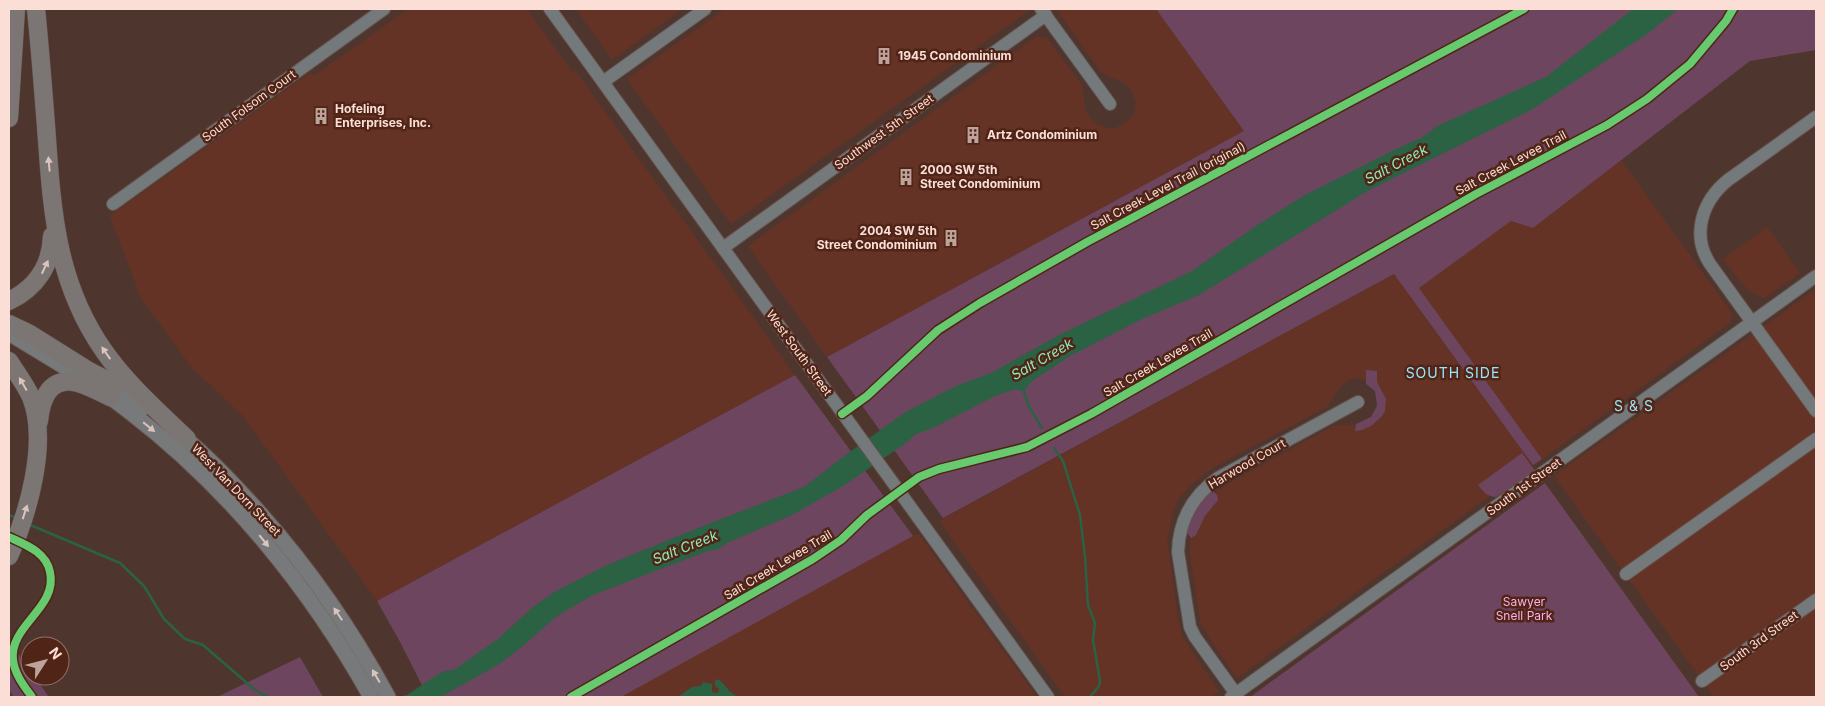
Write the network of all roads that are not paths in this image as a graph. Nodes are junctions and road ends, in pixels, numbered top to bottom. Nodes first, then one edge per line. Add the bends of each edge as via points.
1 (16, 9) edge
2 (36, 9) edge
3 (384, 9) edge
4 (550, 9) edge
5 (704, 9) edge
6 (1043, 12) edge
7 (603, 82) junction
8 (1110, 104) dead end
9 (1816, 117) edge
10 (9, 118) edge
11 (113, 204) dead end
12 (53, 213) junction
13 (723, 248) junction
14 (1816, 276) edge
15 (9, 314) edge
16 (1753, 322) junction
17 (9, 334) edge
18 (9, 361) edge
19 (113, 391) junction
20 (1358, 402) dead end
21 (1816, 411) edge
22 (1816, 438) edge
23 (187, 439) junction
24 (37, 444) junction
25 (9, 556) edge
26 (1626, 574) dead end
27 (1816, 600) edge
28 (1702, 681) dead end
29 (1233, 696) edge
30 (370, 697) edge
31 (388, 697) edge
32 (1048, 697) edge

1 - 10 highway
12 -> 2 highway
3 - 11 street, South Folsom Court
4 - 7 street, West South Street
5 - 7 street
6 - 8 street
6 - 13 street, Southwest 5th Street
7 - 13 street, West South Street
9 - 16 street via 1722,185 1707,203 1702,217 1705,254
15 -> 12 highway via 44,270 51,250
23 -> 12 highway via 117,369 91,330 65,270
13 - 32 street, West South Street
14 - 16 street, South 1st Street
15 - 19 highway via 30,334 89,371
16 - 21 street
16 - 29 street, South 1st Street
17 - 19 main road, West Van Dorn Street
24 -> 18 highway via 31,397
19 - 23 main road, West Van Dorn Street
19 - 24 highway via 74,382 52,387 42,400
19 -> 30 main road, West Van Dorn Street via 226,498 285,566 347,655
20 - 29 street, Harwood Court via 1218,478 1200,493 1184,517 1178,552 1190,627
22 - 26 street
31 -> 23 main road, West Van Dorn Street via 326,596 286,544
25 -> 24 highway via 28,503
27 - 28 street, South 3rd Street

